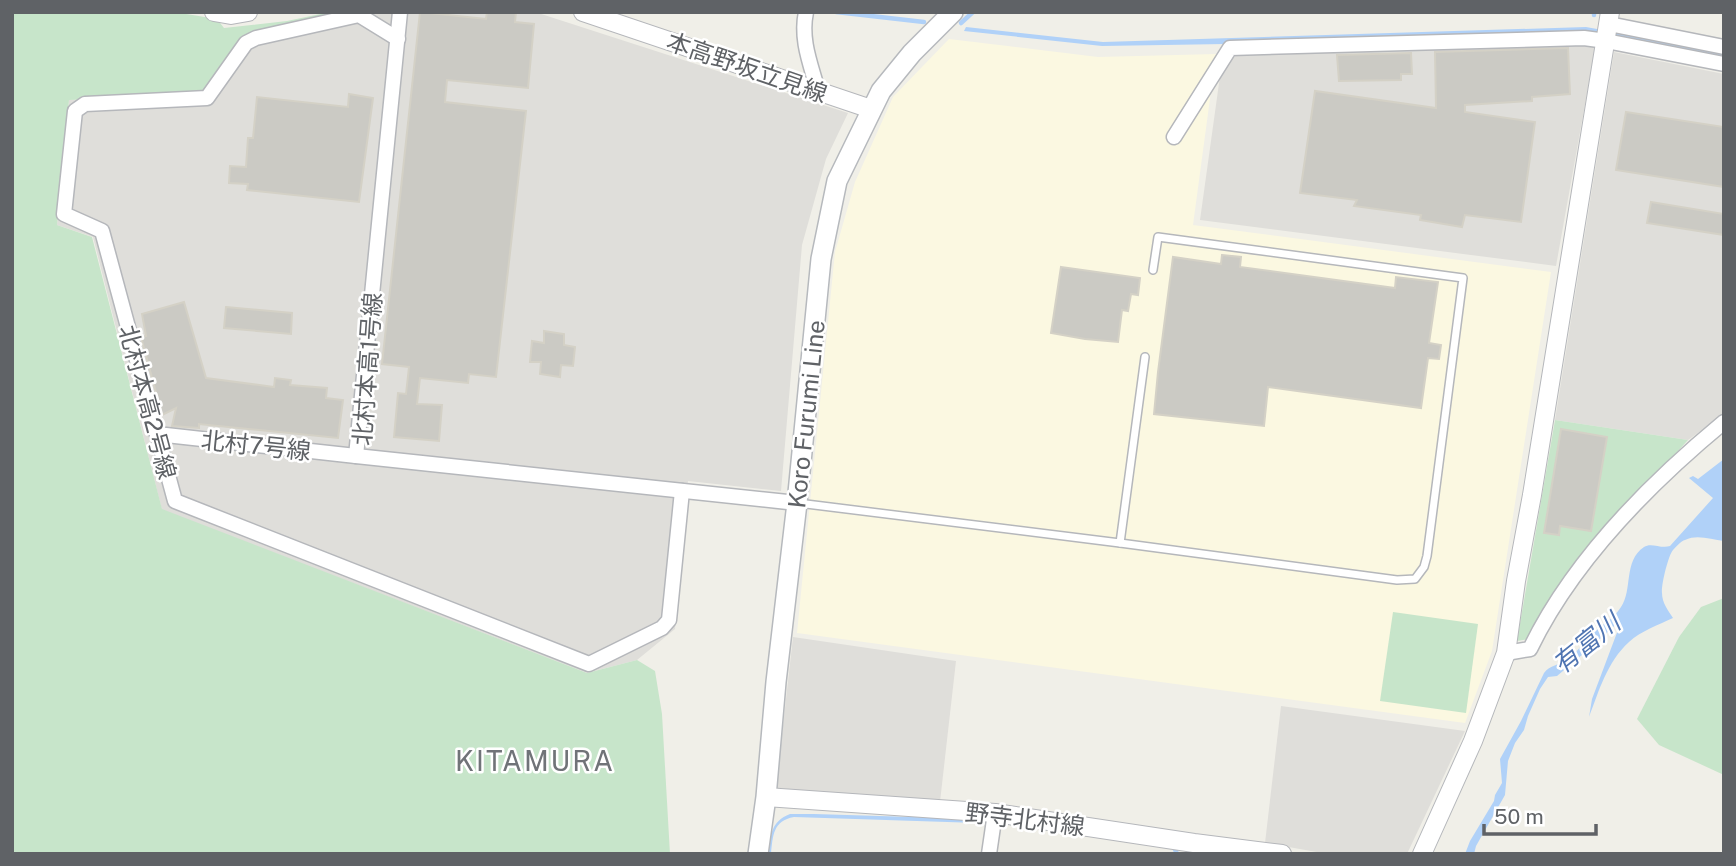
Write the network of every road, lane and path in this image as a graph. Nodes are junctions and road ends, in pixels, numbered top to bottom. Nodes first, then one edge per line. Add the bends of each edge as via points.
1 (214, 12) edge
2 (248, 12) edge
3 (400, 12) edge
4 (583, 12) edge
5 (806, 12) edge
6 (953, 12) edge
7 (1608, 25) edge
8 (398, 39) junction
9 (1724, 47) edge
10 (1724, 64) edge
11 (818, 91) junction
12 (872, 109) junction
13 (1174, 136) dead end
14 (1153, 270) dead end
15 (1145, 357) dead end
16 (1724, 422) edge
17 (157, 435) junction
18 (356, 456) junction
19 (682, 491) junction
20 (797, 503) junction
21 (1120, 543) junction
22 (1506, 653) junction
23 (766, 797) junction
24 (995, 813) junction
25 (1193, 848) edge
26 (758, 854) edge
27 (989, 854) edge
28 (1282, 854) edge
29 (1422, 854) edge

1 - 2 street
3 - 8 street, 北村本高1号線
4 - 11 street, 本高野坂立見線
5 - 11 street via 807,54
6 - 12 main road, Koro Furumi Line via 904,63
7 - 9 street
7 - 10 street
7 - 13 street via 1584,38 1230,48
7 - 22 street
8 - 17 street, 北村本高2号線 via 359,15 246,43 207,98 85,104 75,111 64,214 102,232
8 - 18 street, 北村本高1号線
11 - 12 street, 本高野坂立見線
12 - 20 main road, Koro Furumi Line via 837,181 821,258
14 - 21 lane via 1158,237 1463,278 1427,556 1415,579
15 - 21 lane
16 - 22 street via 1663,475 1608,535 1554,606 1530,649
17 - 18 street, 北村7号線
17 - 19 street, 北村本高2号線 via 175,501 589,664 662,628 669,620
18 - 19 street, 北村本高1号線
19 - 20 street, 北村本高1号線
20 - 21 lane
20 - 23 main road, Koro Furumi Line
22 - 29 street
23 - 24 street, 野寺北村線
23 - 26 main road, Koro Furumi Line
24 - 25 street, 野寺北村線
24 - 27 street
25 - 28 street, 野寺北村線

